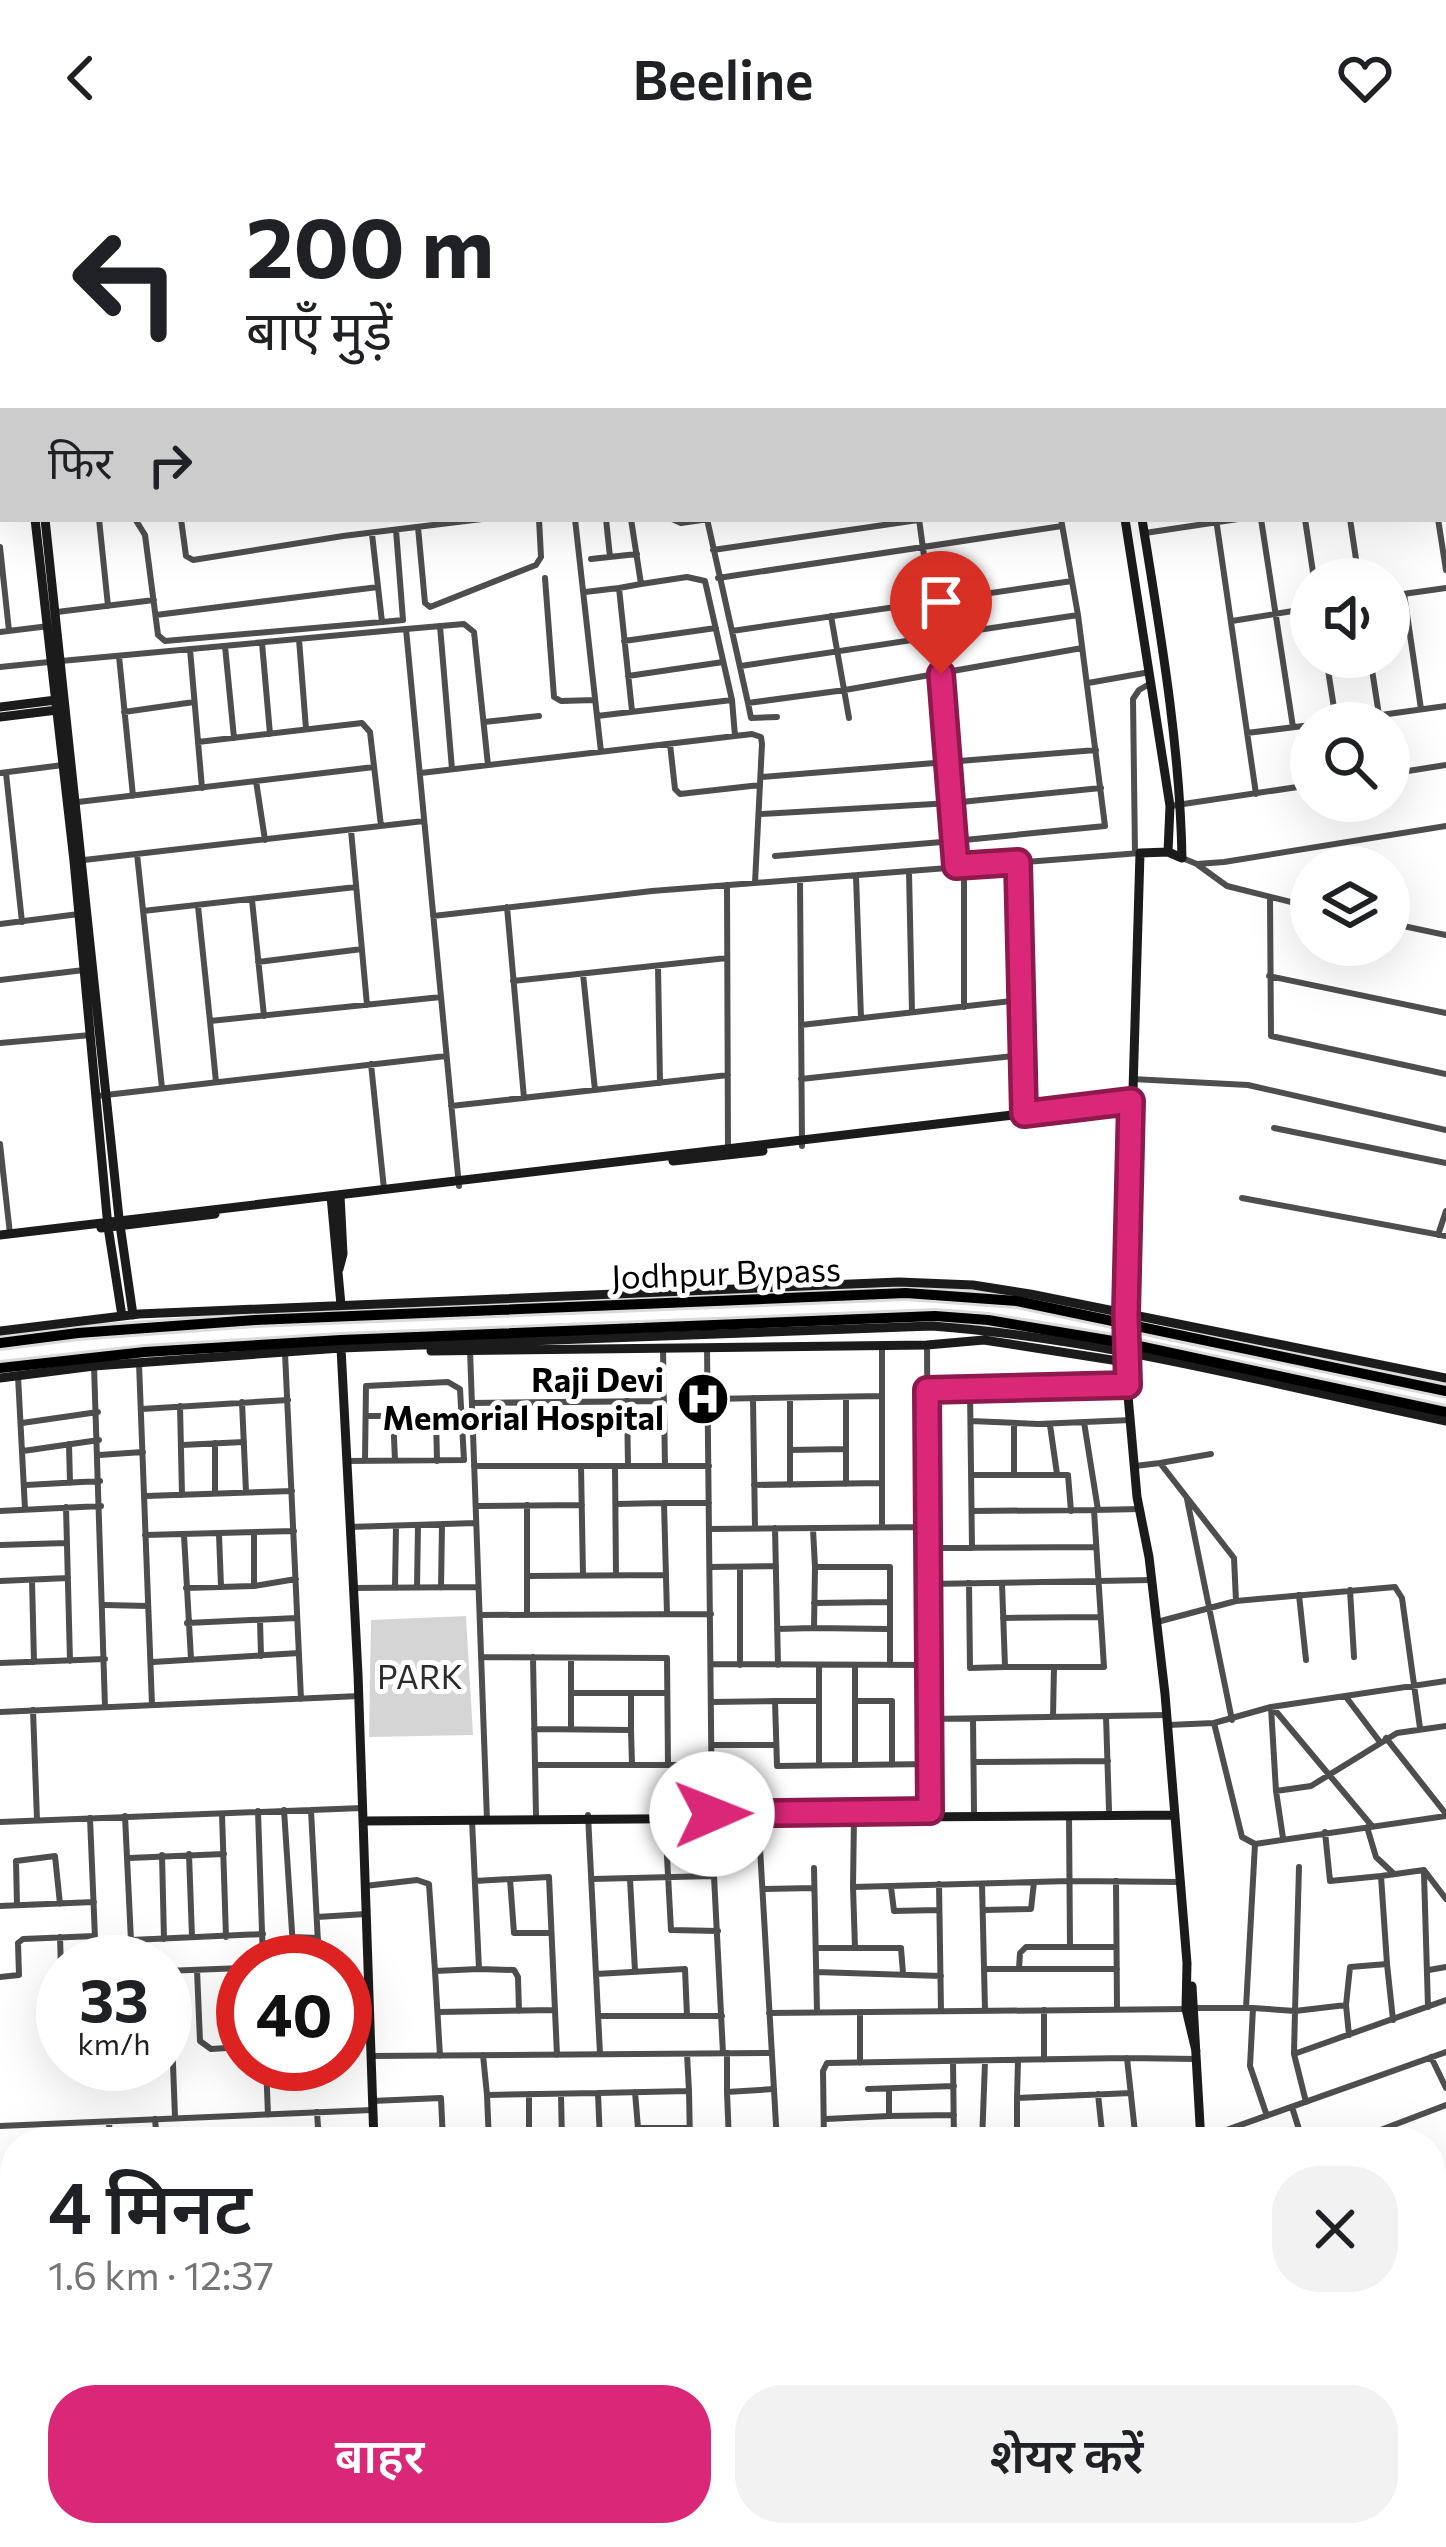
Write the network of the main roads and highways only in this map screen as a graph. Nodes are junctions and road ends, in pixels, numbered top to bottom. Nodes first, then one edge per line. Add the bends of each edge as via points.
1 (0, 1343) edge
2 (0, 1367) edge
3 (1446, 1390) edge
4 (1446, 1416) edge

1 - 3 highway, Jodhpur Bypass via 255,1320 906,1293 1126,1318
2 - 4 highway via 257,1345 909,1316 988,1320

